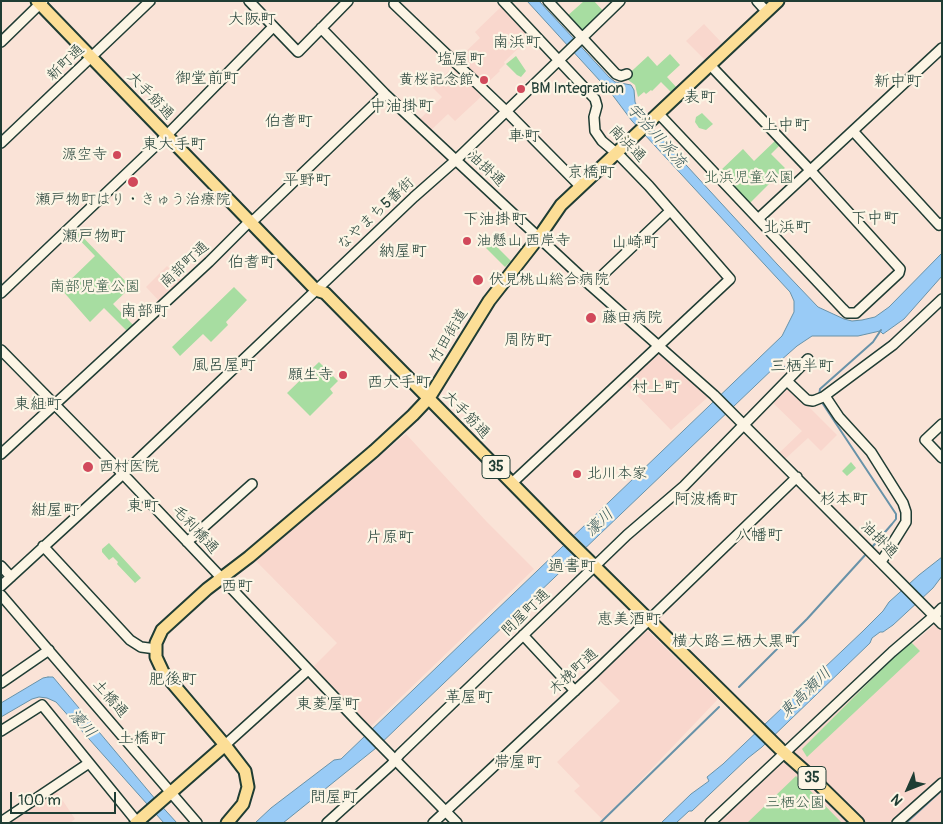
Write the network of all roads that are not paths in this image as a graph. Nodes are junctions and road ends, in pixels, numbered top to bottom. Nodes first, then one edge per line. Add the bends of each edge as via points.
1 (150, 1) edge
2 (249, 1) edge
3 (348, 1) edge
4 (504, 1) edge
5 (548, 1) edge
6 (620, 1) edge
7 (757, 1) edge
8 (778, 1) edge
9 (40, 2) edge
10 (394, 4) dead end
11 (767, 12) junction
12 (273, 27) junction
13 (321, 28) junction
14 (582, 39) junction
15 (1, 42) edge
16 (942, 48) edge
17 (92, 58) junction
18 (560, 60) junction
19 (710, 66) junction
20 (628, 74) dead end
21 (386, 94) junction
22 (506, 111) junction
23 (657, 115) junction
24 (853, 131) junction
25 (167, 136) junction
26 (1, 143) edge
27 (616, 153) junction
28 (456, 160) junction
29 (811, 171) junction
30 (580, 186) junction
31 (670, 211) junction
32 (758, 220) junction
33 (250, 222) junction
34 (942, 223) edge
35 (539, 237) junction
36 (591, 286) junction
37 (316, 290) junction
38 (1, 293) edge
39 (942, 299) edge
40 (658, 346) junction
41 (1, 350) edge
42 (808, 359) dead end
43 (787, 381) junction
44 (429, 398) junction
45 (822, 398) junction
46 (56, 404) junction
47 (743, 424) junction
48 (942, 424) edge
49 (1, 454) edge
50 (942, 458) edge
51 (123, 474) junction
52 (797, 477) junction
53 (512, 483) junction
54 (252, 484) dead end
55 (187, 542) junction
56 (44, 546) junction
57 (877, 558) junction
58 (1, 566) edge
59 (595, 566) junction
60 (11, 577) junction
61 (222, 579) junction
62 (1, 586) edge
63 (1, 595) edge
64 (942, 608) edge
65 (934, 616) junction
66 (649, 620) junction
67 (942, 624) edge
68 (523, 635) junction
69 (156, 649) junction
70 (49, 650) junction
71 (308, 670) junction
72 (1, 683) edge
73 (575, 691) junction
74 (1, 731) edge
75 (225, 745) junction
76 (782, 751) junction
77 (395, 759) junction
78 (89, 763) junction
79 (942, 783) edge
80 (172, 792) junction
81 (446, 811) junction
82 (1, 822) edge
83 (137, 822) edge
84 (225, 822) edge
85 (197, 823) edge
86 (327, 823) edge
87 (433, 823) edge
88 (457, 823) edge
89 (710, 823) edge
90 (858, 823) edge
91 (897, 823) edge

1 - 17 street, 新町通
2 - 12 street
3 - 13 street
4 - 18 street, 南浜通
5 - 14 street
6 - 14 street, なやまち5番街
7 - 11 street
8 - 11 main road, 竹田街道
9 - 15 street
9 - 17 main road, 大手筋通 / 35
10 - 22 street
11 - 19 main road, 竹田街道
12 - 13 street via 298,52
12 - 25 street
13 - 21 street, 油掛通
14 - 18 street, なやまち5番街
14 - 20 street via 618,75
16 - 24 street
17 - 25 main road, 大手筋通 / 35
17 - 26 street, 新町通
18 - 22 street, なやまち5番街
18 - 27 street, 南浜通 via 595,98 595,131
19 - 23 main road, 竹田街道
19 - 29 street
21 - 28 street, 油掛通
21 - 33 street, 南部町通
22 - 28 street, なやまち5番街
22 - 30 street
23 - 27 main road, 竹田街道
23 - 32 street
24 - 29 street
24 - 34 street via 939,226
25 - 33 main road, 大手筋通 / 35
25 - 38 street
27 - 30 main road, 竹田街道
27 - 31 street, 南浜通
28 - 35 street, 油掛通
28 - 37 street, なやまち5番街
29 - 32 street
29 - 32 street via 900,269 856,313 847,313
30 - 35 main road, 竹田街道 via 559,208
31 - 36 street
31 - 40 street, 南浜通 via 730,279
33 - 37 main road, 大手筋通 / 35
33 - 46 street, 南部町通
35 - 36 street, 油掛通
35 - 44 main road, 竹田街道 via 480,314
36 - 40 street, 油掛通
37 - 44 main road, 大手筋通 / 35 via 325,293
37 - 51 street, なやまち5番街
39 - 45 street via 893,345
40 - 47 street, 油掛通
40 - 53 street
41 - 46 street, 毛利橋通
42 - 43 street, 問屋町通
43 - 45 street via 806,400 813,402
43 - 47 street, 問屋町通
44 - 53 main road, 大手筋通 / 35
44 - 61 main road, 竹田街道 via 385,442
45 - 57 street via 871,452 903,503 906,522
46 - 49 street, 南部町通
46 - 51 street, 毛利橋通
47 - 52 street, 油掛通
47 - 59 street, 問屋町通 via 684,486
48 - 50 street via 925,440
51 - 55 street, 毛利橋通
51 - 56 street, なやまち5番街
52 - 57 street, 油掛通
52 - 66 street, 木挽町通
53 - 59 main road, 大手筋通 / 35
54 - 55 street
55 - 61 street, 毛利橋通
56 - 60 street, なやまち5番街
56 - 69 street via 130,640
57 - 65 street, 油掛通
58 - 60 street
59 - 66 main road, 大手筋通 / 35
59 - 68 street, 問屋町通
60 - 62 street, なやまち5番街
61 - 69 main road, 竹田街道 via 162,630
61 - 71 street, 毛利橋通
63 - 70 street, 土橋通
64 - 65 street
65 - 67 street, 油掛通
65 - 76 street
66 - 73 street, 木挽町通
66 - 76 main road, 大手筋通 / 35
68 - 73 street
68 - 77 street, 問屋町通
69 - 75 main road via 162,672
70 - 72 street
70 - 80 street, 土橋通
71 - 75 street
71 - 77 street, 毛利橋通
73 - 81 street, 木挽町通
74 - 78 street via 42,705
75 - 80 main road
75 - 84 main road via 245,771 248,787 243,804
76 - 89 street
76 - 90 main road, 大手筋通 / 35
77 - 81 street
77 - 86 street, 問屋町通
78 - 82 street
78 - 83 street
79 - 91 street
80 - 83 main road
80 - 85 street, 土橋通
81 - 87 street, 木挽町通
81 - 88 street

